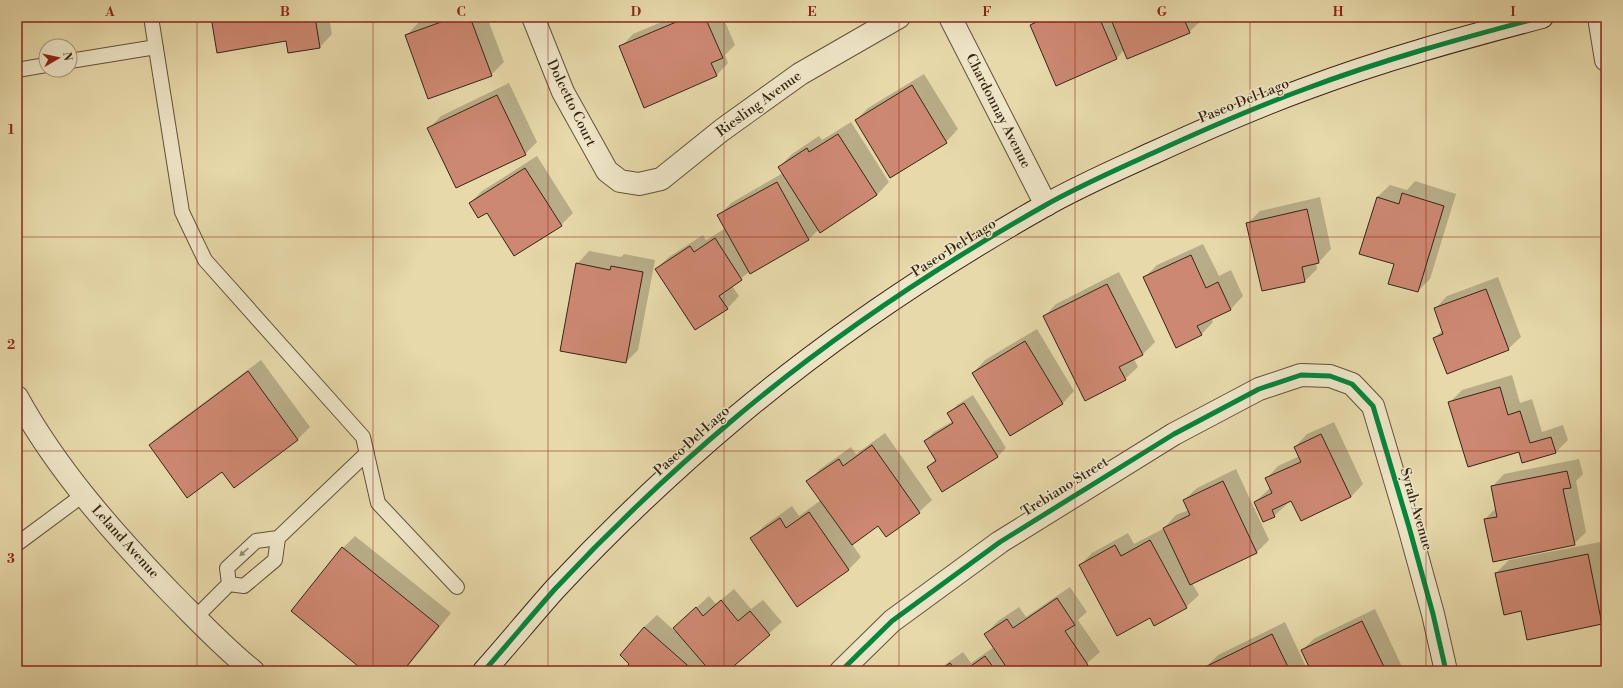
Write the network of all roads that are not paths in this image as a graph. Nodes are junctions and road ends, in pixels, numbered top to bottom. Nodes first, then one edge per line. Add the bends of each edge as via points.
1 (151, 17) edge
2 (533, 17) edge
3 (899, 17) edge
4 (950, 17) edge
5 (1542, 17) edge
6 (1599, 17) edge
7 (156, 47) junction
8 (78, 60) edge
9 (1606, 60) edge
10 (38, 66) edge
11 (17, 70) edge
12 (620, 180) joint
13 (1046, 204) junction
14 (1330, 376) joint
15 (17, 397) edge
16 (367, 453) junction
17 (83, 495) junction
18 (278, 538) junction
19 (17, 544) edge
20 (229, 584) junction
21 (457, 587) dead end
22 (195, 618) junction
23 (253, 671) edge
24 (484, 671) edge
25 (841, 671) edge
26 (1446, 671) edge

1 - 7 lane
2 - 12 street, Dolcetto Court via 566,98 606,172
3 - 12 street, Riesling Avenue via 800,74 722,130 661,179 639,184
4 - 13 street, Chardonnay Avenue
5 - 13 street, Paseo Del Lago via 1433,47 1307,88 1188,137
6 - 9 street
7 - 8 lane
7 - 16 lane via 182,212 205,260 364,437
10 - 11 lane
13 - 24 street, Paseo Del Lago via 955,260 866,320 778,383 736,417 645,499 598,546 555,590
14 - 25 street, Trebiano Street via 1301,375 1259,389 1174,434 1000,542 892,621
14 - 26 street, Syrah Avenue via 1352,384 1373,406 1411,534
15 - 17 street, Leland Avenue via 28,417
16 - 18 lane
16 - 21 lane via 378,503
17 - 19 lane
17 - 22 street, Leland Avenue
18 - 20 lane via 275,560 244,586
18 -> 20 lane via 256,541 227,568
20 - 22 lane
22 - 23 street, Leland Avenue

